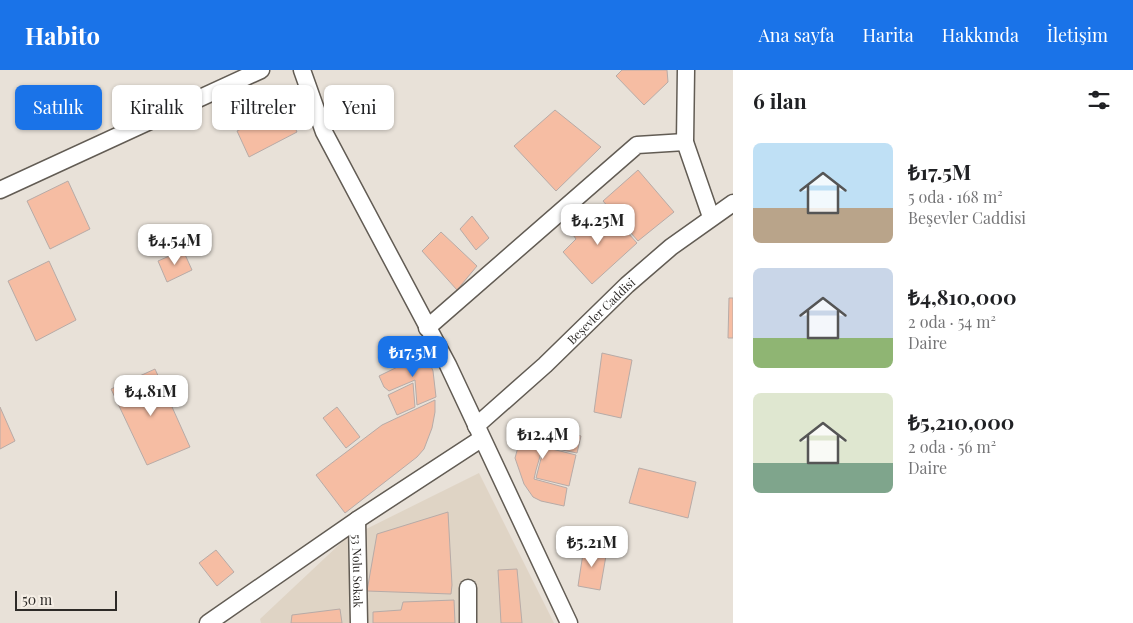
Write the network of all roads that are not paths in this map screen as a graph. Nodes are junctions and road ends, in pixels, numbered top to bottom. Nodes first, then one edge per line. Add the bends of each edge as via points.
1 (261, 70) edge
2 (302, 70) edge
3 (686, 70) edge
4 (685, 142) junction
5 (0, 190) edge
6 (733, 203) edge
7 (711, 217) junction
8 (427, 328) junction
9 (478, 433) junction
10 (357, 520) junction
11 (468, 588) dead end
12 (208, 623) edge
13 (359, 623) edge
14 (468, 623) edge
15 (569, 623) edge

1 - 5 street
2 - 8 street via 324,132
3 - 4 street
4 - 7 street
4 - 8 street via 637,145
6 - 7 street, Beşevler Caddisi
7 - 9 street, Beşevler Caddisi via 642,272
8 - 9 street via 448,365
9 - 10 street, Beşevler Caddisi
9 - 15 street
10 - 12 street, Beşevler Caddisi
10 - 13 street, 53 Nolu Sokak
11 - 14 street

